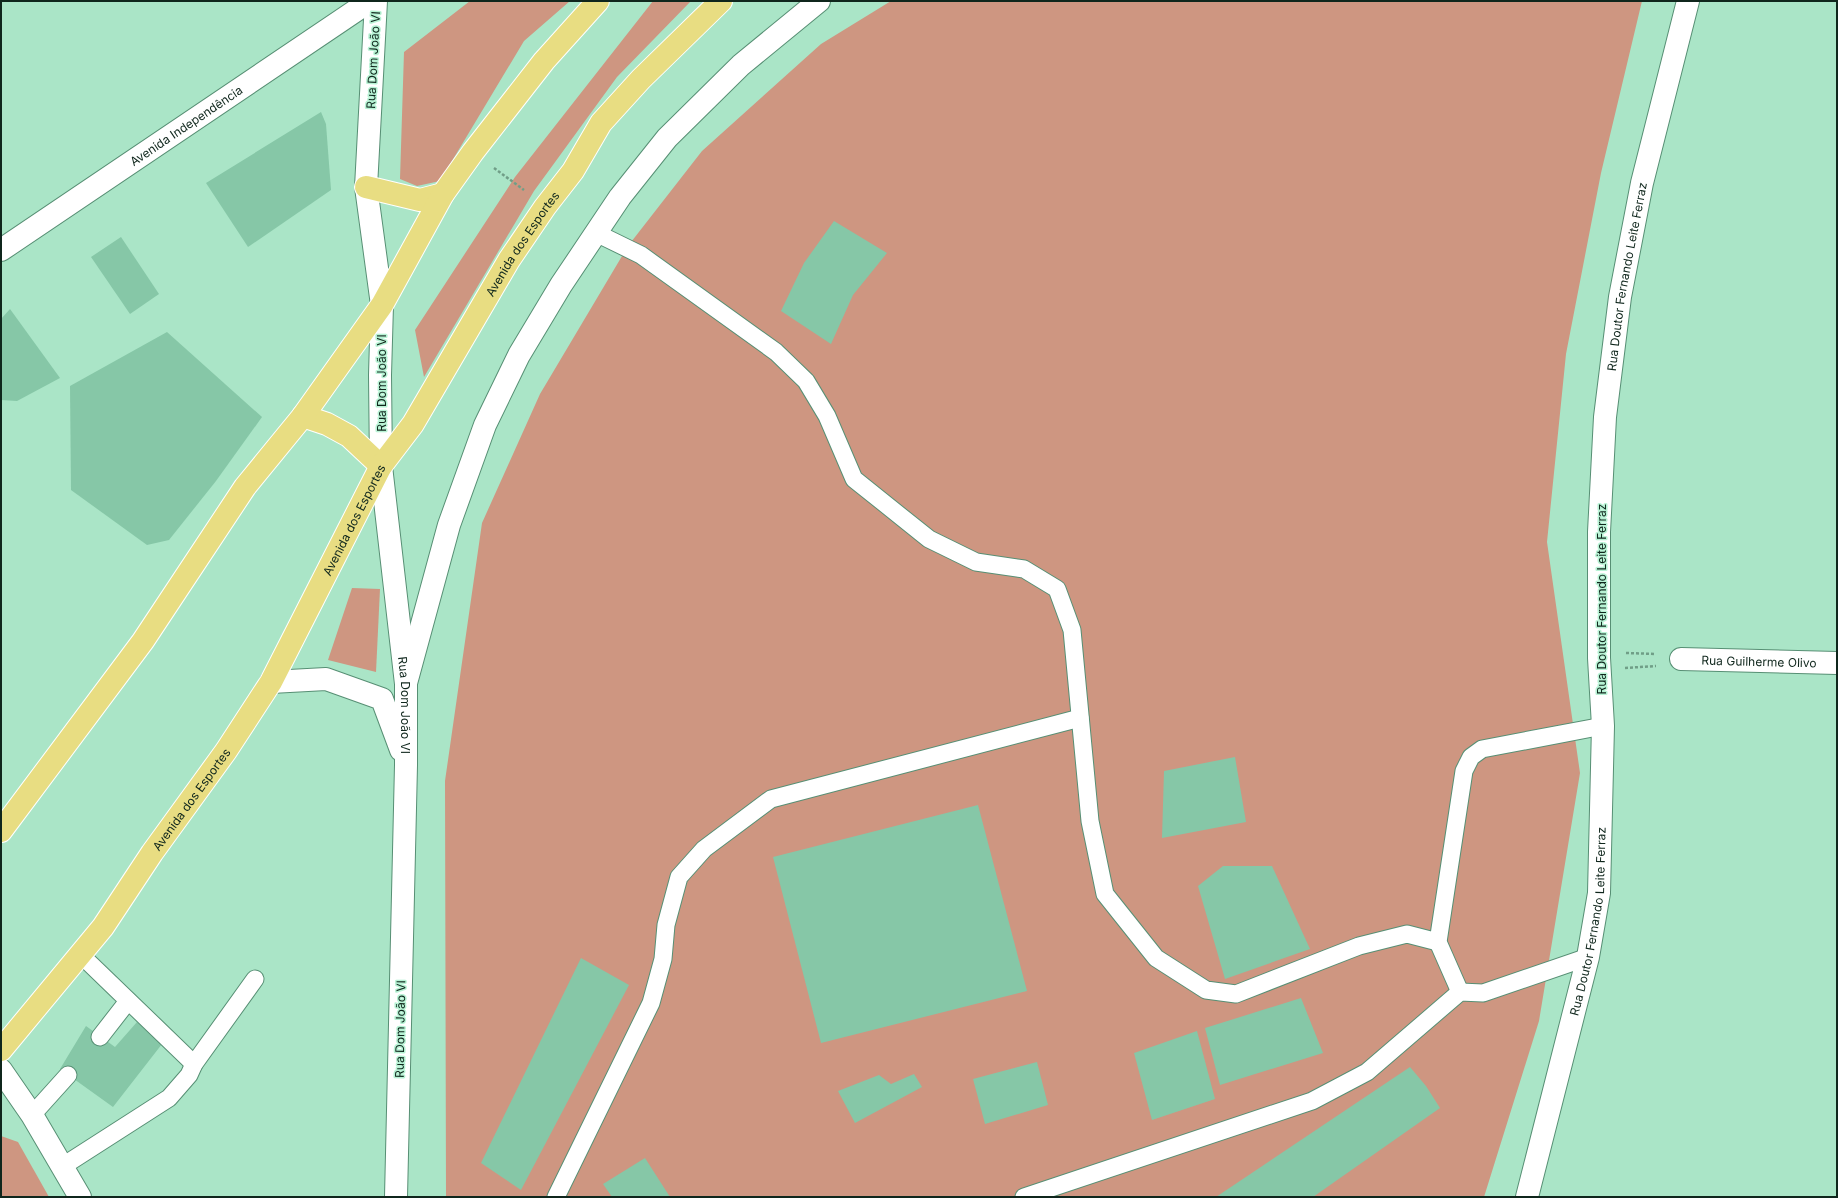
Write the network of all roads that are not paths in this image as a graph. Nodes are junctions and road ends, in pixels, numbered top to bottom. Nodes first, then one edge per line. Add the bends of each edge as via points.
1 (370, 1) edge
2 (376, 1) edge
3 (598, 1) edge
4 (721, 1) edge
5 (819, 1) edge
6 (1688, 1) edge
7 (366, 187) junction
8 (443, 194) junction
9 (596, 232) junction
10 (1, 250) edge
11 (382, 305) junction
12 (303, 416) junction
13 (381, 466) junction
14 (1681, 659) dead end
15 (1837, 663) edge
16 (271, 682) junction
17 (406, 684) junction
18 (1080, 718) junction
19 (1603, 726) junction
20 (406, 764) junction
21 (1, 831) edge
22 (1438, 942) junction
23 (80, 954) junction
24 (1588, 957) junction
25 (255, 979) dead end
26 (1460, 992) junction
27 (128, 1001) junction
28 (100, 1036) dead end
29 (1, 1050) edge
30 (194, 1064) junction
31 (1, 1070) edge
32 (68, 1075) dead end
33 (32, 1115) junction
34 (62, 1166) junction
35 (80, 1197) edge
36 (396, 1197) edge
37 (556, 1197) edge
38 (1024, 1197) edge
39 (1527, 1197) edge

1 - 10 street, Avenida Independência
2 - 7 street, Rua Dom João VI
3 - 8 main road via 544,61
4 - 13 main road, Avenida dos Esportes via 641,79 601,123 573,171 545,206 509,260 413,424
5 - 9 street via 741,65 667,138
6 - 19 street, Rua Doutor Fernando Leite Ferraz via 1642,183 1620,297 1605,417 1599,532
7 - 8 main road via 420,200
7 - 11 street, Rua Dom João VI
8 - 11 main road
9 - 17 street via 519,355 485,425 449,525
9 - 18 lane via 641,255 776,352 806,381 827,416 854,479 929,539 976,562 1024,569 1057,589 1072,630
11 - 12 main road
11 - 13 street, Rua Dom João VI
12 - 13 main road via 327,424 349,436
12 - 21 main road via 245,487 143,640
13 - 16 main road, Avenida dos Esportes
13 - 17 street, Rua Dom João VI
14 - 15 street, Rua Guilherme Olivo
16 - 20 street, Rua Dom João VI via 326,679 382,699
16 - 23 main road, Avenida dos Esportes via 103,927
17 - 20 street, Rua Dom João VI
18 - 22 lane via 1090,821 1105,894 1156,958 1206,990 1236,994 1359,946 1407,934
18 - 37 lane via 771,799 704,849 679,877 666,925 663,959 651,1003
19 - 22 lane via 1482,749 1471,757 1464,771
19 - 24 street, Rua Doutor Fernando Leite Ferraz via 1599,893
20 - 36 street, Rua Dom João VI
22 - 26 lane
23 - 27 lane
23 - 29 main road, Avenida dos Esportes
24 - 26 lane via 1483,993
24 - 39 street, Rua Doutor Fernando Leite Ferraz
25 - 30 lane
26 - 38 lane via 1367,1072 1312,1101
27 - 28 lane
27 - 30 lane
30 - 34 lane via 189,1075 169,1098
31 - 33 street
32 - 33 lane
33 - 34 street
34 - 35 street

